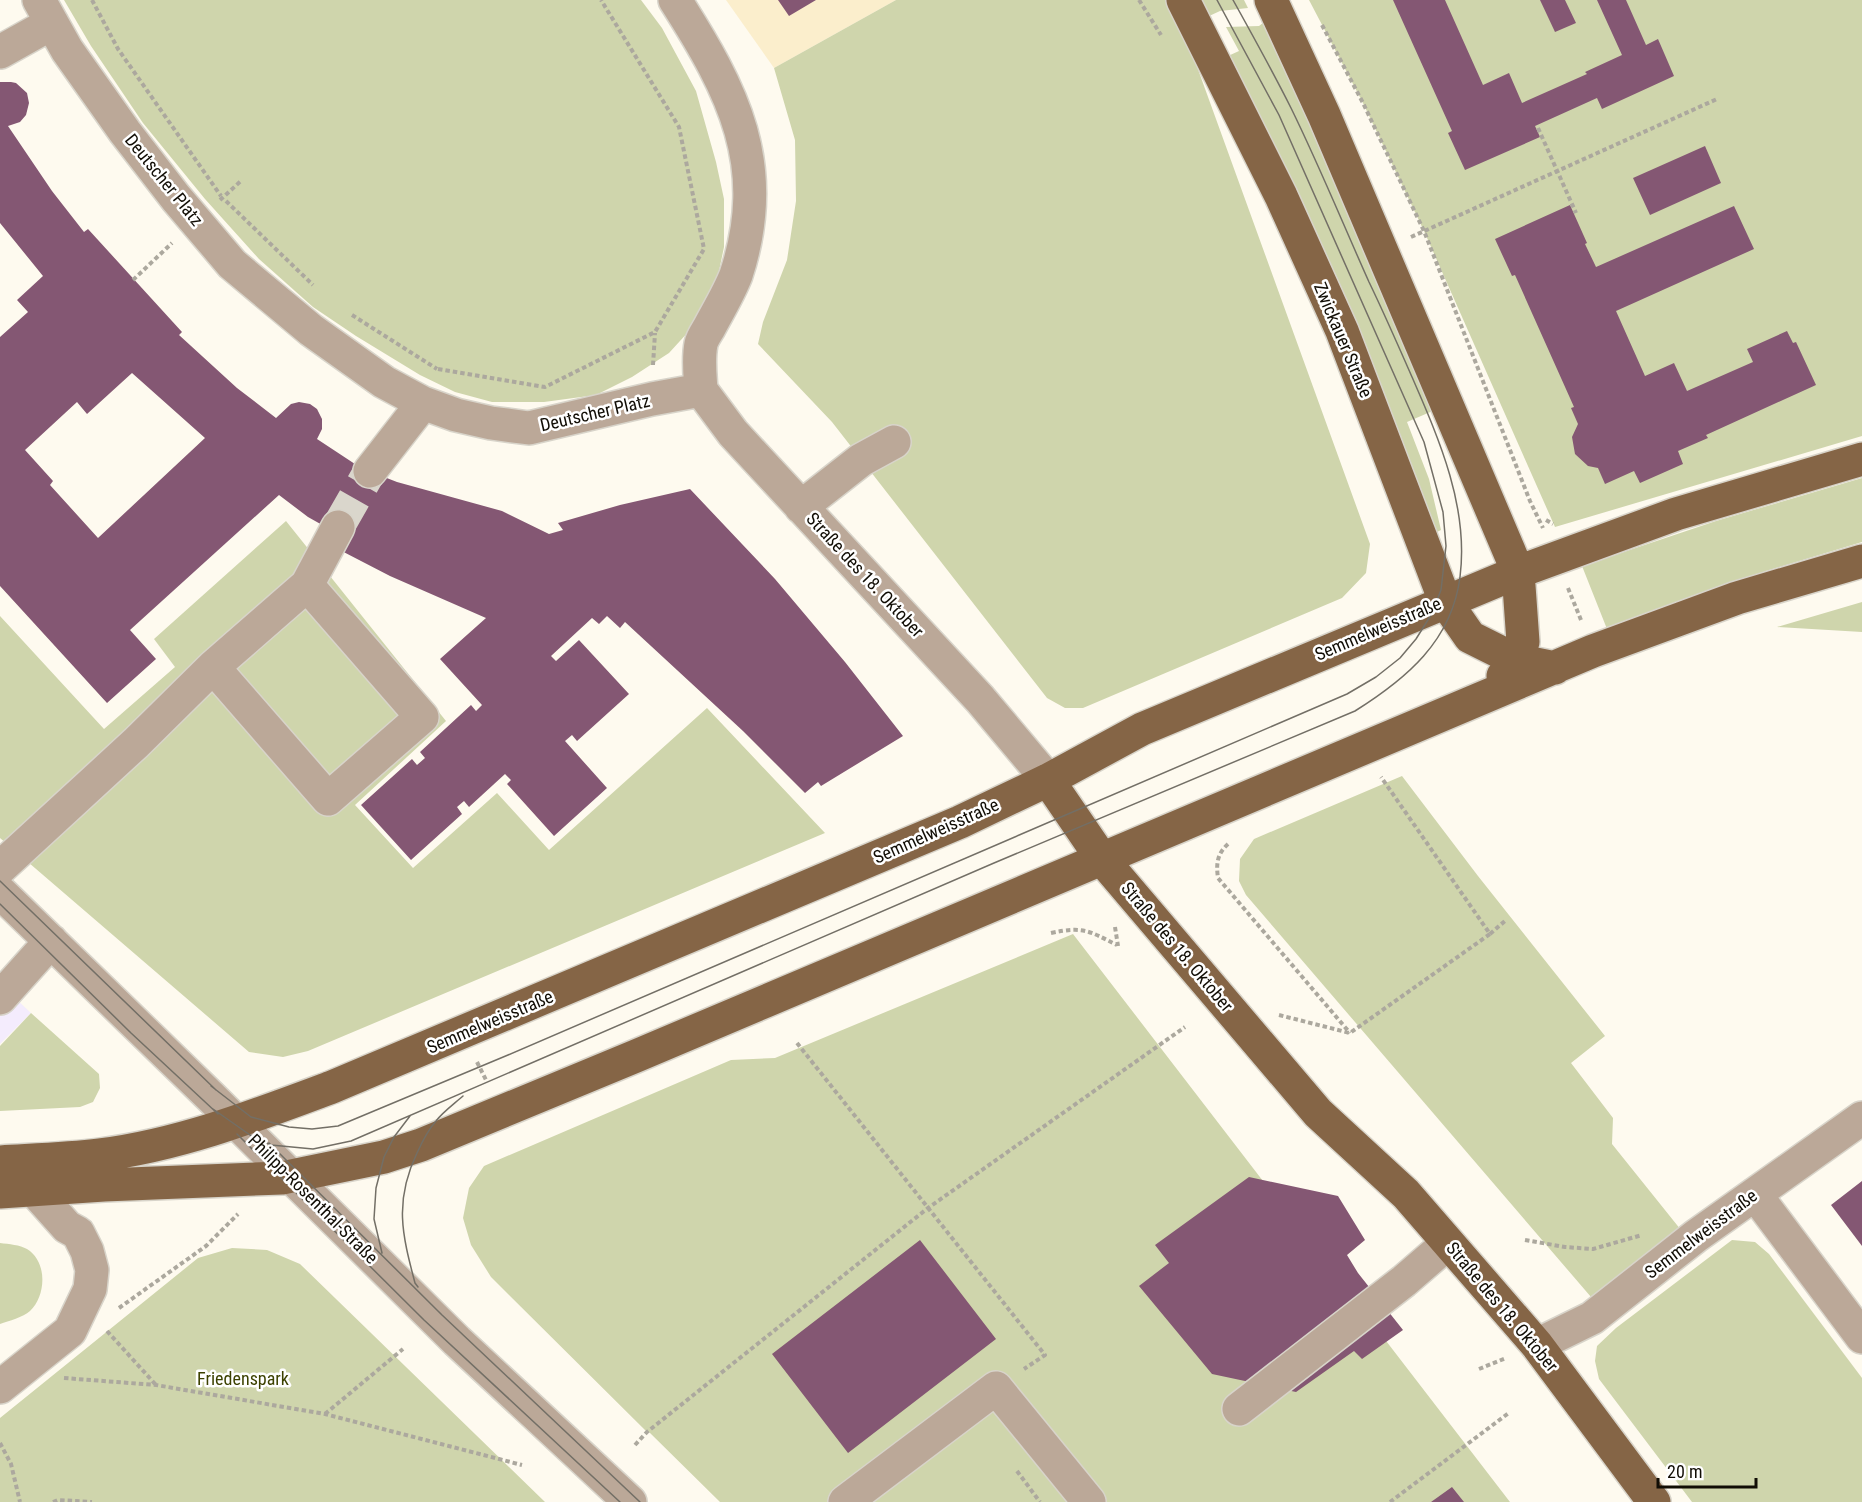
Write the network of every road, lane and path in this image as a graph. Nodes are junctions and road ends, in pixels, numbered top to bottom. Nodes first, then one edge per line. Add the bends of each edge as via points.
1 (92, 0) edge
2 (601, 0) edge
3 (675, 0) edge
4 (1139, 0) edge
5 (1183, 0) edge
6 (1271, 0) edge
7 (46, 11) edge
8 (1320, 21) dead end
9 (1162, 37) dead end
10 (0, 52) edge
11 (1717, 99) dead end
12 (1538, 128) dead end
13 (1557, 170) junction
14 (242, 180) dead end
15 (222, 198) junction
16 (1576, 213) dead end
17 (1424, 231) junction
18 (1382, 249) junction
19 (161, 253) dead end
20 (133, 280) dead end
21 (314, 285) dead end
22 (350, 314) dead end
23 (438, 369) junction
24 (701, 390) junction
25 (423, 403) junction
26 (894, 442) dead end
27 (1862, 459) edge
28 (370, 471) tunnel mouth
29 (801, 507) junction
30 (338, 527) tunnel mouth
31 (1556, 556) junction
32 (1862, 561) edge
33 (1518, 572) junction
34 (307, 585) junction
35 (1445, 601) junction
36 (1593, 651) junction
37 (1516, 660) junction
38 (213, 667) junction
39 (1555, 668) junction
40 (1467, 705) junction
41 (1361, 750) junction
42 (1048, 780) junction
43 (1216, 811) junction
44 (1102, 859) junction
45 (0, 868) edge
46 (0, 892) edge
47 (1506, 920) dead end
48 (1051, 933) dead end
49 (1490, 934) junction
50 (51, 941) junction
51 (1118, 946) dead end
52 (0, 998) edge
53 (1275, 1014) dead end
54 (1185, 1027) dead end
55 (1350, 1033) junction
56 (797, 1044) dead end
57 (476, 1060) dead end
58 (489, 1088) dead end
59 (1862, 1118) edge
60 (237, 1122) junction
61 (0, 1162) edge
62 (290, 1175) junction
63 (34, 1190) junction
64 (0, 1192) edge
65 (1755, 1194) junction
66 (928, 1208) junction
67 (238, 1214) dead end
68 (1696, 1236) junction
69 (1526, 1240) dead end
70 (1448, 1243) junction
71 (90, 1316) junction
72 (1862, 1337) edge
73 (1537, 1345) junction
74 (403, 1349) dead end
75 (1045, 1355) dead end
76 (10, 1379) edge
77 (156, 1385) junction
78 (1239, 1409) dead end
79 (1509, 1412) dead end
80 (325, 1414) junction
81 (0, 1443) edge
82 (635, 1445) dead end
83 (522, 1465) dead end
84 (20, 1502) edge
85 (52, 1502) edge
86 (92, 1502) edge
87 (630, 1502) edge
88 (845, 1502) edge
89 (1089, 1502) edge
90 (1390, 1502) edge
91 (1654, 1502) edge

1 - 15 path via 117,49
2 - 23 path via 679,127 704,249 655,332 545,387
3 - 24 street via 736,113 751,190 747,235 735,277 701,343
4 - 9 path
5 - 35 main road, Zwickauer Straße via 1281,196 1342,332
6 - 18 main road
7 - 10 street
7 - 25 street, Deutscher Platz via 124,132 232,264 320,336 384,382
8 - 17 path
11 - 13 path
12 - 13 path
13 - 16 path
13 - 17 path
14 - 15 path
15 - 21 path
17 - 18 path
17 - 31 path
18 - 33 main road
19 - 20 path
22 - 23 path
23 - 25 path
24 - 25 street, Deutscher Platz via 529,428 456,415
24 - 29 street, Straße des 18. Oktober via 733,433
25 - 28 street
26 - 29 street via 861,460
27 - 31 main road, Semmelweisstraße via 1676,514
29 - 42 street, Straße des 18. Oktober via 980,699
30 - 34 street
31 - 33 main road, Semmelweisstraße
31 - 36 path
32 - 36 main road via 1737,598
33 - 35 main road, Semmelweisstraße
33 - 37 main road via 1523,642
34 - 38 street
34 - 38 street via 422,717 328,799
35 - 37 main road, Zwickauer Straße via 1470,637
35 - 42 main road, Semmelweisstraße via 1142,729
36 - 39 main road
37 - 39 main road, Zwickauer Straße
37 - 40 main road via 1496,685
38 - 45 street
39 - 40 main road
40 - 41 main road
41 - 43 main road
41 - 49 path
42 - 44 main road, Straße des 18. Oktober
42 - 60 main road, Semmelweisstraße via 960,822 609,971 332,1087
43 - 44 main road
43 - 55 path via 1240,836 1221,850 1216,865 1218,878
44 - 62 main road via 459,1130 384,1157
44 - 70 main road, Straße des 18. Oktober via 1318,1113 1406,1194
46 - 50 street, Philipp-Rosenthal-Straße
47 - 49 path
48 - 51 path via 1089,931
49 - 55 path
50 - 52 street
50 - 60 street, Philipp-Rosenthal-Straße
53 - 55 path
54 - 66 path
56 - 66 path
57 - 58 path
59 - 65 street, Semmelweisstraße
60 - 61 main road, Semmelweisstraße via 176,1140 101,1155
60 - 62 street, Philipp-Rosenthal-Straße
62 - 63 main road
62 - 87 street, Philipp-Rosenthal-Straße via 457,1341
63 - 64 main road
63 - 71 street via 67,1227 78,1233 87,1251 92,1270
65 - 68 street, Semmelweisstraße
65 - 72 street
66 - 75 path
66 - 82 path
67 - 71 path via 206,1246
68 - 69 path via 1663,1230 1593,1249
68 - 73 street, Semmelweisstraße via 1592,1318
70 - 73 main road, Straße des 18. Oktober
70 - 78 street
71 - 76 street
71 - 77 path
73 - 91 main road, Straße des 18. Oktober
74 - 80 path
76 - 77 path via 49,1377
77 - 80 path
79 - 90 path
80 - 83 path
81 - 84 path via 11,1464
85 - 86 path
88 - 89 street via 996,1388

